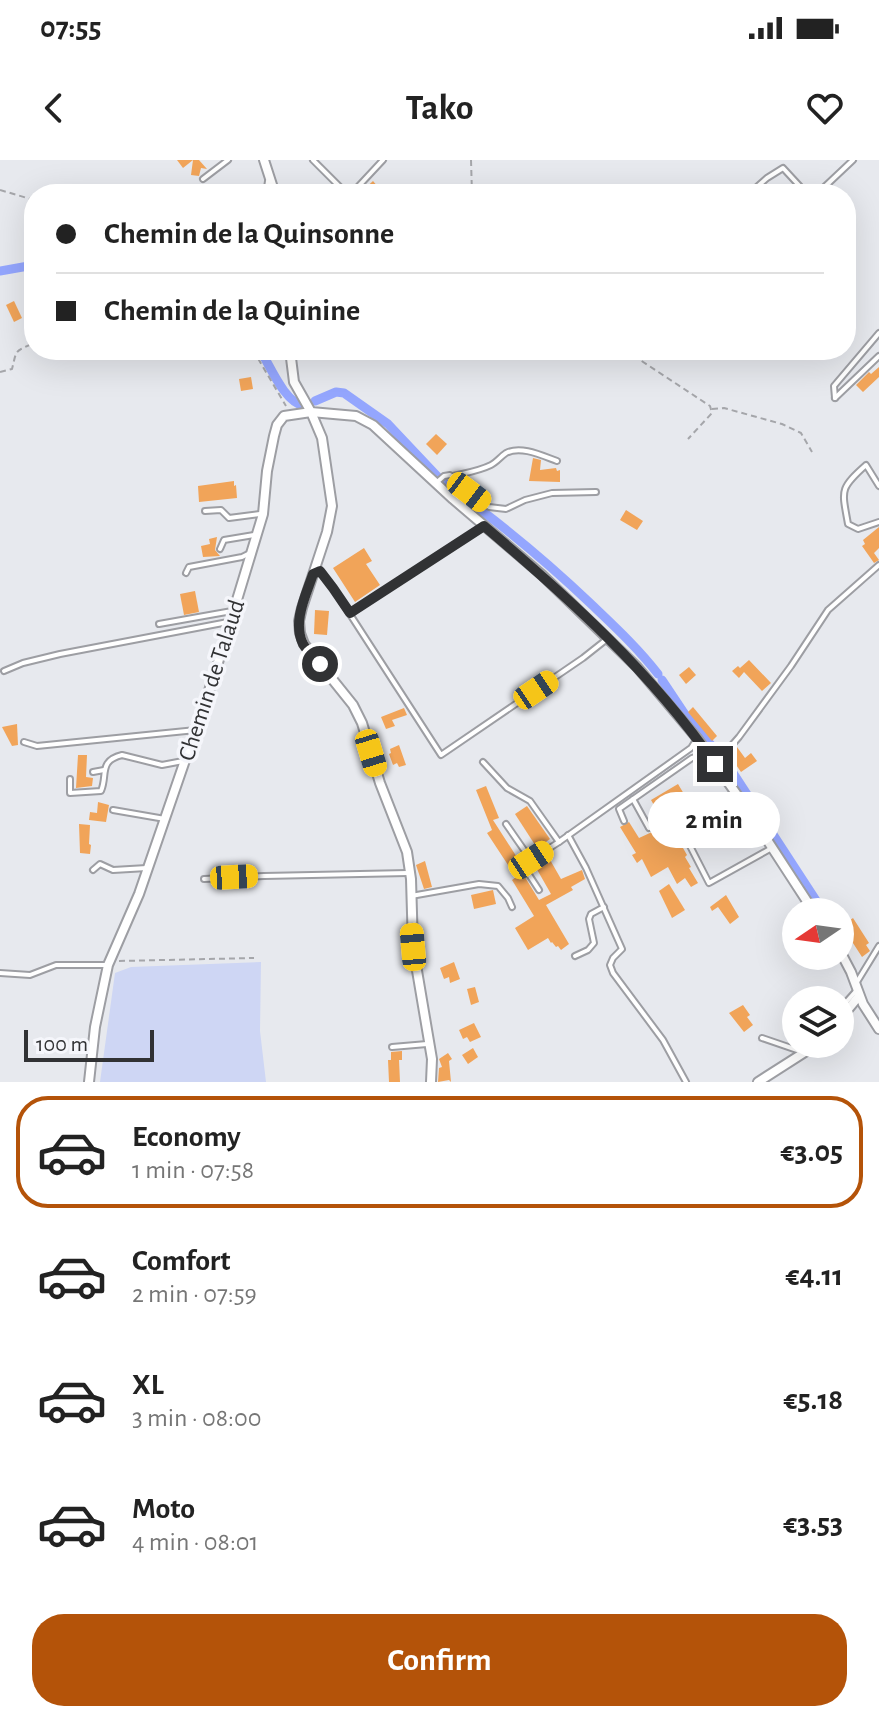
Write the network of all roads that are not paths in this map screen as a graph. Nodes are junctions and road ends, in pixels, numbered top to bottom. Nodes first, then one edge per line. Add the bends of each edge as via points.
1 (228, 160) edge
2 (313, 160) edge
3 (383, 160) edge
4 (853, 160) edge
5 (266, 161) edge
6 (270, 175) junction
7 (203, 179) dead end
8 (268, 184) edge
9 (272, 184) edge
10 (337, 184) edge
11 (361, 184) edge
12 (760, 184) edge
13 (798, 184) edge
14 (828, 184) edge
15 (879, 333) edge
16 (879, 356) edge
17 (291, 360) edge
18 (311, 412) junction
19 (557, 461) dead end
20 (453, 476) junction
21 (436, 483) junction
22 (879, 486) edge
23 (596, 492) dead end
24 (205, 511) dead end
25 (263, 514) junction
26 (879, 522) edge
27 (484, 526) junction
28 (257, 535) junction
29 (220, 549) dead end
30 (252, 552) junction
31 (879, 565) edge
32 (186, 573) dead end
33 (313, 574) junction
34 (234, 610) junction
35 (350, 613) junction
36 (231, 622) junction
37 (159, 624) dead end
38 (607, 639) junction
39 (4, 671) dead end
40 (196, 730) junction
41 (697, 738) junction
42 (24, 742) dead end
43 (708, 753) junction
44 (185, 760) junction
45 (483, 762) dead end
46 (715, 764) junction
47 (104, 770) junction
48 (93, 772) dead end
49 (70, 779) dead end
50 (633, 799) junction
51 (113, 810) dead end
52 (165, 819) junction
53 (624, 821) dead end
54 (506, 824) dead end
55 (649, 828) dead end
56 (568, 835) junction
57 (559, 842) junction
58 (689, 844) dead end
59 (772, 848) junction
60 (531, 860) junction
61 (147, 868) junction
62 (93, 870) dead end
63 (410, 873) junction
64 (204, 879) dead end
65 (539, 890) dead end
66 (411, 896) junction
67 (805, 898) edge
68 (512, 907) dead end
69 (604, 907) junction
70 (879, 946) edge
71 (575, 956) dead end
72 (109, 963) junction
73 (848, 970) edge
74 (0, 973) edge
75 (857, 989) junction
76 (854, 993) edge
77 (854, 994) edge
78 (879, 1029) edge
79 (762, 1038) dead end
80 (430, 1043) junction
81 (782, 1045) edge
82 (392, 1047) dead end
83 (796, 1058) edge
84 (89, 1082) edge
85 (431, 1082) edge
86 (686, 1082) edge
87 (758, 1082) edge

1 - 7 lane
2 - 10 lane
3 - 11 lane
4 - 14 lane
5 - 6 street
6 - 8 lane
6 - 9 street
12 - 13 lane via 783,168
15 - 16 lane via 834,386 835,398
17 - 18 street via 294,382
18 - 21 street via 356,416 373,425
18 - 25 street, Chemin de Talaud via 280,419
18 - 33 street via 322,438 332,506
19 - 20 lane via 517,451
20 - 21 lane
20 - 23 lane via 489,507 506,509 552,493
21 - 27 street
22 - 26 lane via 866,465 847,482 842,495 848,524 858,529
24 - 25 lane via 221,510 229,518
25 - 28 street, Chemin de Talaud
27 - 35 lane
27 - 38 street
28 - 29 lane via 224,540
28 - 30 street, Chemin de Talaud
30 - 32 lane via 189,567
30 - 34 street, Chemin de Talaud
31 - 46 lane via 828,610
33 - 35 lane via 320,571
33 - 63 street via 300,633 362,723
34 - 36 street, Chemin de Talaud
34 - 37 lane
35 - 38 lane via 441,755
36 - 39 lane via 60,654
36 - 40 street, Chemin de Talaud
38 - 41 street
40 - 42 lane via 37,746
40 - 44 street, Chemin de Talaud
41 - 43 street
41 - 56 lane via 691,748
43 - 46 street
43 - 50 lane via 692,758
44 - 47 lane via 162,765 122,755
44 - 52 street, Chemin de Talaud
45 - 57 lane via 507,788 530,801
46 - 59 street
47 - 48 lane
47 - 49 lane via 101,791 70,793
50 - 53 lane via 619,809
50 - 55 lane
51 - 52 lane
52 - 61 street, Chemin de Talaud
54 - 60 lane
56 - 57 lane
56 - 69 lane
57 - 60 lane
58 - 59 lane via 709,883
59 - 67 street
60 - 65 lane via 524,867
61 - 62 lane via 113,870 100,864
61 - 72 street, Chemin de Talaud
63 - 64 lane
63 - 66 street
66 - 68 lane via 479,884 498,886
66 - 80 street via 413,947
69 - 71 lane via 589,919 594,943
69 - 86 lane via 622,949 610,965 613,973 663,1040
70 - 75 lane
72 - 74 lane via 56,965 30,975
72 - 84 street, Chemin de Talaud
73 - 75 street
75 - 76 lane
75 - 77 street
75 - 78 street
79 - 81 lane
80 - 82 lane
80 - 85 street
83 - 87 street

